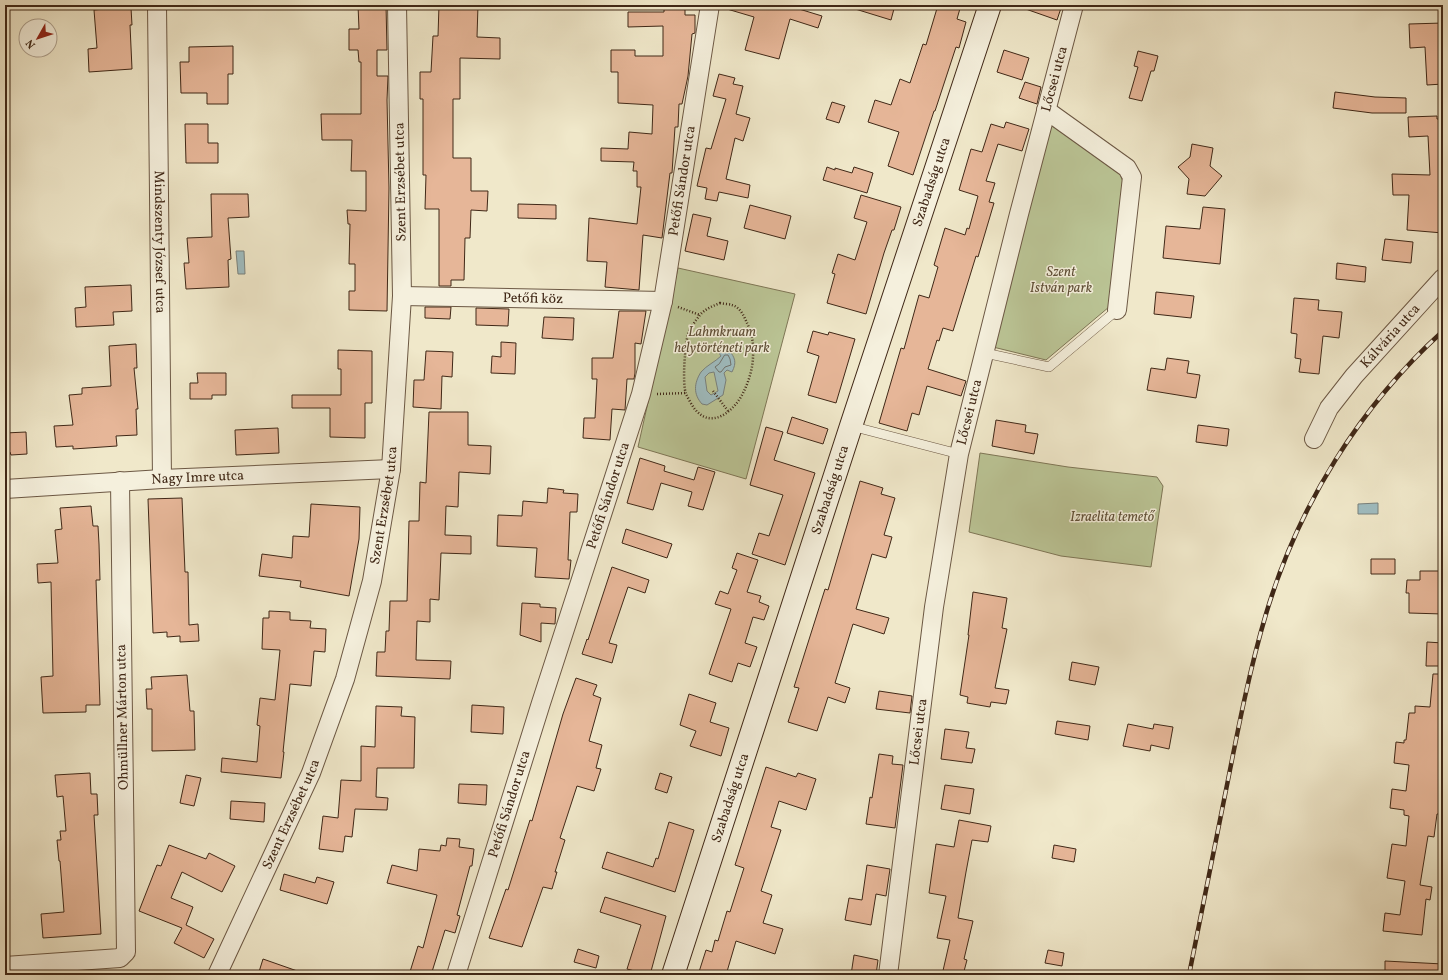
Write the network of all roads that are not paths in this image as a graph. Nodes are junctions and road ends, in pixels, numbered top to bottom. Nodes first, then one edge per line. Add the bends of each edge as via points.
1 (157, 5) edge
2 (397, 5) edge
3 (710, 5) edge
4 (990, 5) edge
5 (1074, 5) edge
6 (1046, 110) junction
7 (1443, 278) edge
8 (402, 296) junction
9 (663, 301) junction
10 (1117, 310) joint
11 (985, 353) junction
12 (851, 426) junction
13 (1314, 439) dead end
14 (959, 454) junction
15 (390, 469) junction
16 (162, 479) junction
17 (120, 481) junction
18 (5, 489) edge
19 (5, 966) edge
20 (217, 975) edge
21 (456, 975) edge
22 (673, 975) edge
23 (888, 975) edge

1 - 16 street, Mindszenty József utca
2 - 8 street, Szent Erzsébet utca
3 - 9 street, Petőfi Sándor utca
4 - 12 street, Szabadság utca
5 - 6 street, Lőcsei utca
6 - 10 street, Lőcsei utca via 1127,168 1132,177
6 - 11 street
7 - 13 street, Kálvária utca via 1354,376 1329,408
8 - 9 street, Petőfi köz
8 - 15 street, Szent Erzsébet utca
9 - 21 street, Petőfi Sándor utca via 641,394
10 - 11 lane, Lőcsei utca via 1049,367
11 - 14 street, Lőcsei utca
12 - 14 lane
12 - 22 street, Szabadság utca
14 - 23 street, Lőcsei utca via 934,607
15 - 16 street, Nagy Imre utca
15 - 20 street, Szent Erzsébet utca via 372,581 345,679 311,773
16 - 17 street, Nagy Imre utca
17 - 18 street, Nagy Imre utca
17 - 19 street, Ohmüllner Márton utca via 126,952 120,958

